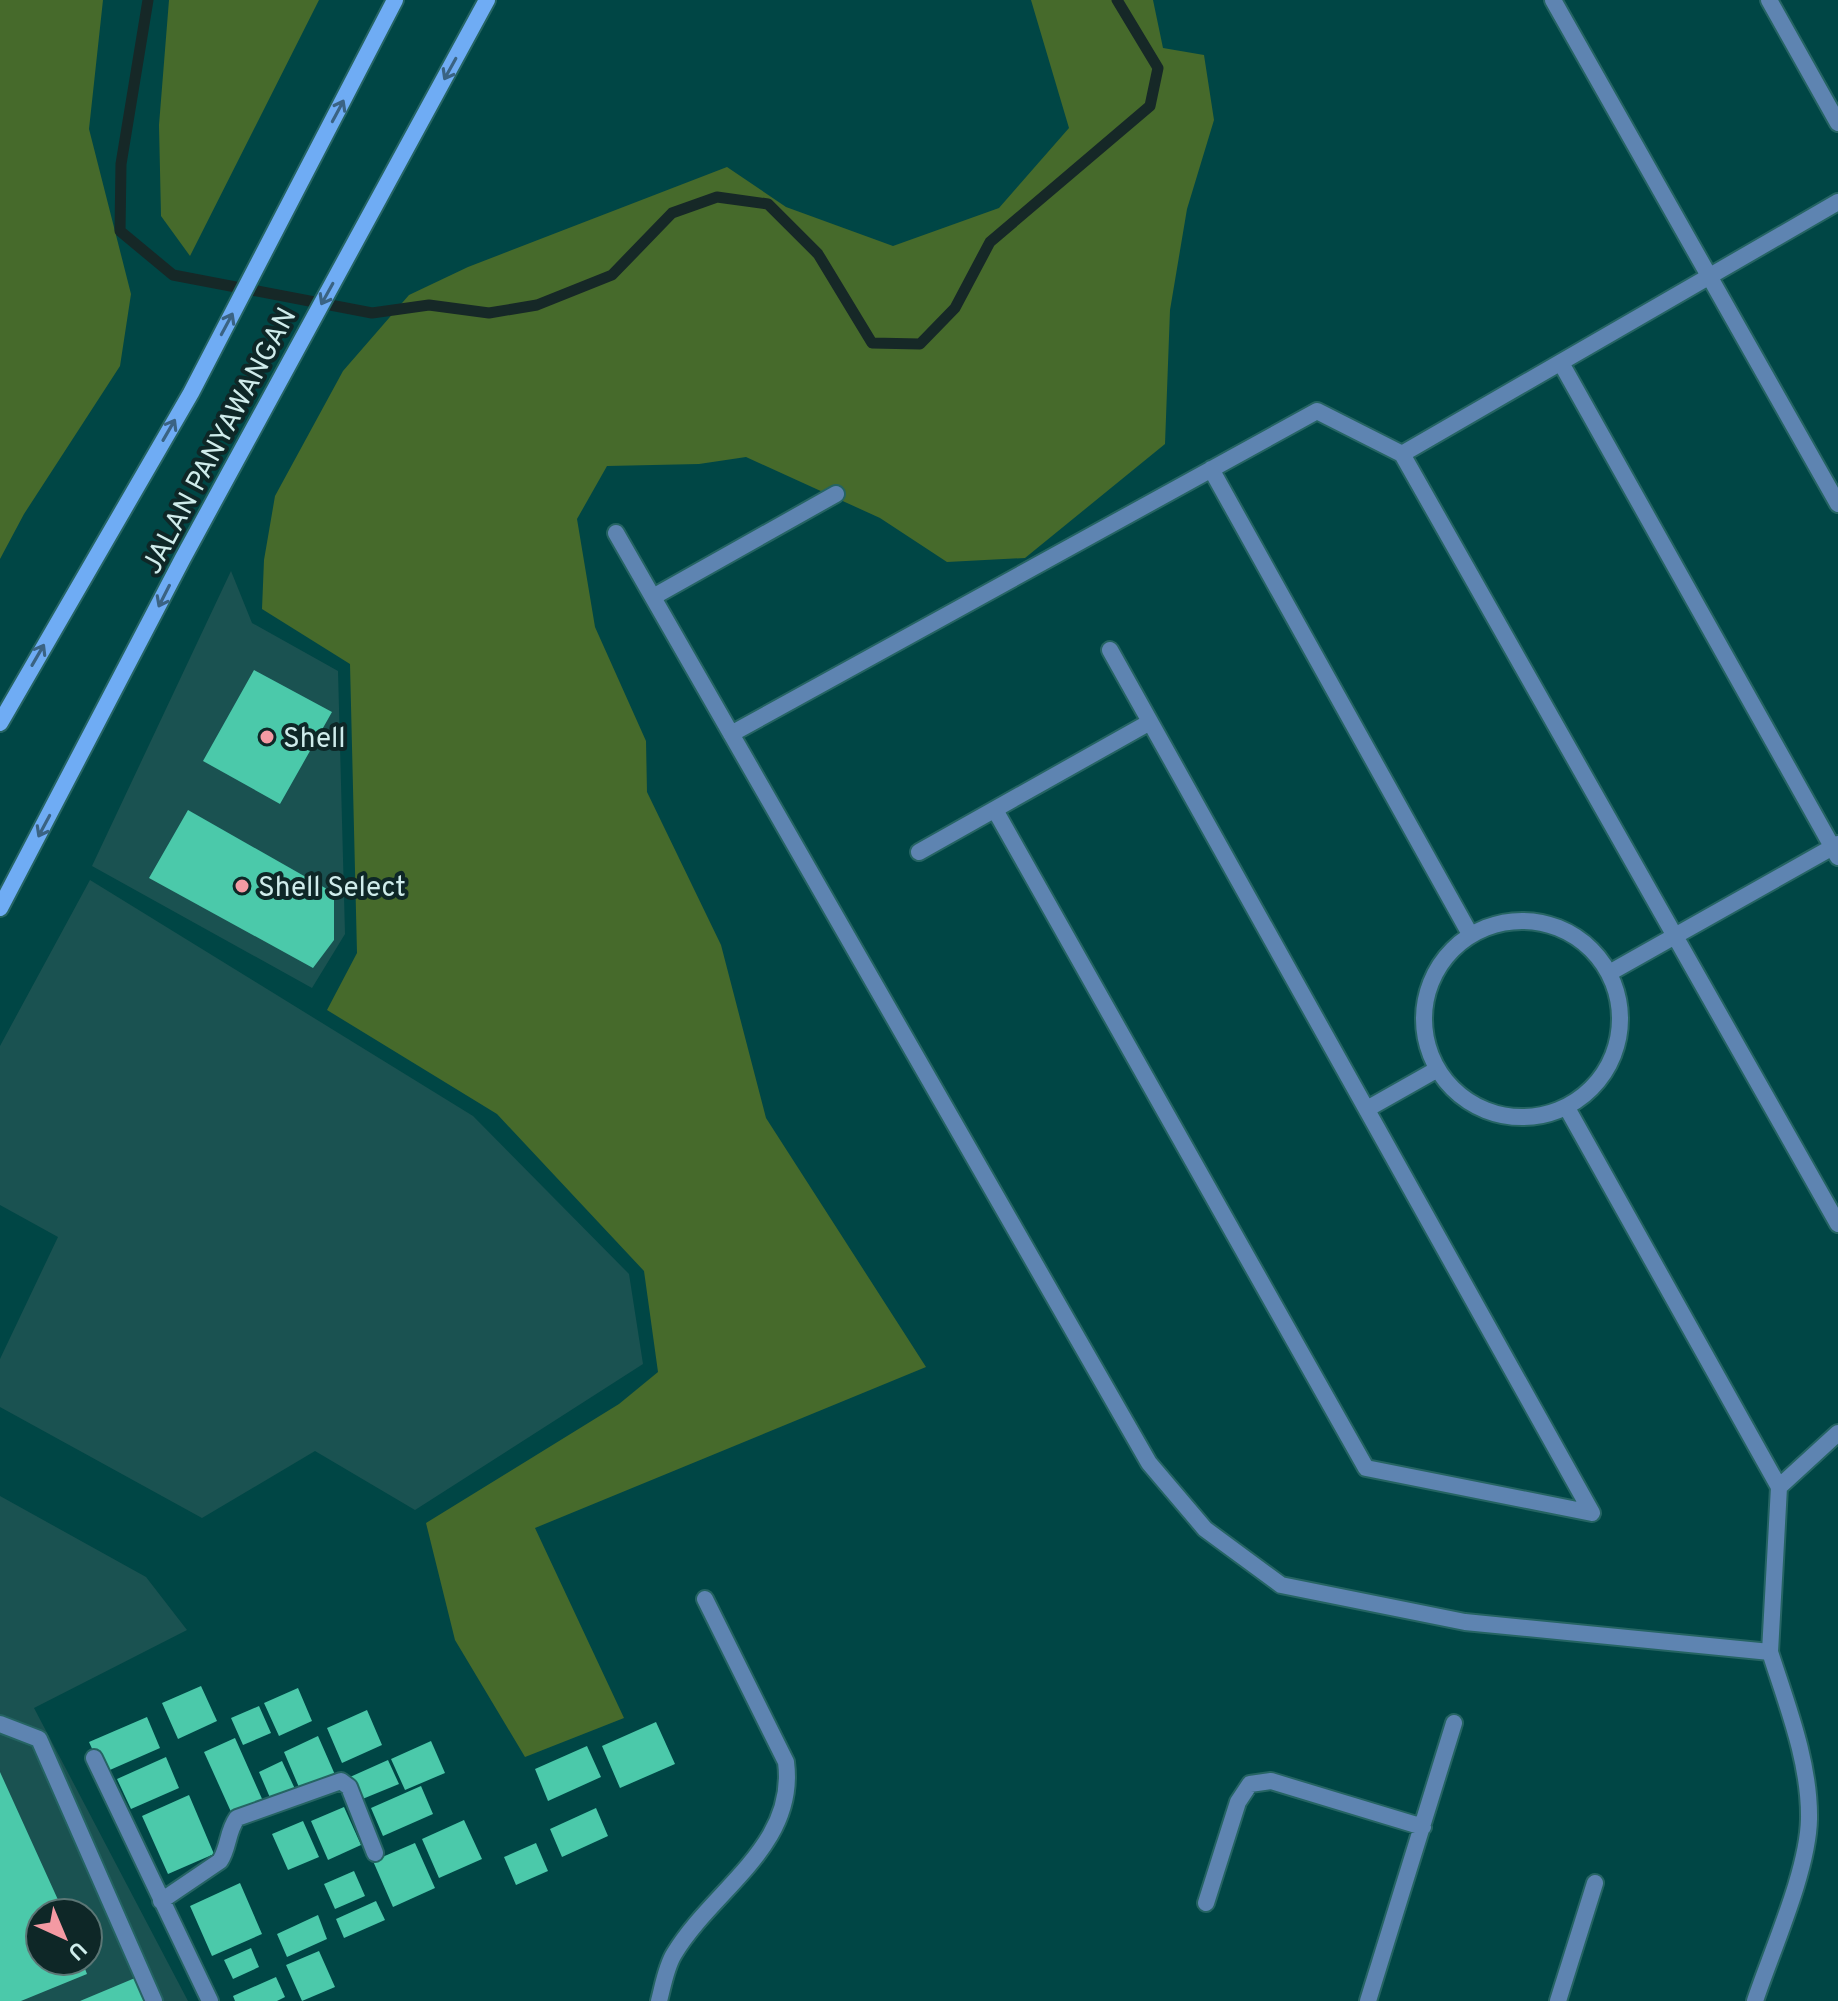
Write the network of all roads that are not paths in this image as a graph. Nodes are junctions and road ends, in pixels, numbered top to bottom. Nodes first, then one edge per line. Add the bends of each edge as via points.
1 (395, 0) edge
2 (487, 0) edge
3 (1553, 0) edge
4 (1769, 0) edge
5 (1838, 123) edge
6 (1838, 202) edge
7 (1709, 277) junction
8 (1561, 363) junction
9 (1402, 454) junction
10 (1211, 469) junction
11 (836, 494) dead end
12 (1838, 504) edge
13 (616, 533) dead end
14 (653, 597) junction
15 (1110, 650) dead end
16 (1150, 722) junction
17 (0, 723) edge
18 (731, 734) junction
19 (995, 810) junction
20 (1836, 849) edge
21 (919, 852) dead end
22 (0, 908) edge
23 (1470, 934) junction
24 (1675, 936) junction
25 (1611, 972) junction
26 (1436, 1070) junction
27 (1567, 1108) junction
28 (1367, 1109) junction
29 (1838, 1224) edge
30 (1838, 1433) edge
31 (1779, 1487) junction
32 (705, 1599) dead end
33 (1770, 1652) junction
34 (1454, 1723) dead end
35 (0, 1724) edge
36 (94, 1758) dead end
37 (1423, 1827) junction
38 (375, 1853) dead end
39 (1595, 1883) dead end
40 (161, 1901) junction
41 (1206, 1903) dead end
42 (154, 2001) edge
43 (210, 2001) edge
44 (659, 2001) edge
45 (1368, 2001) edge
46 (1558, 2001) edge
47 (1755, 2001) edge

17 -> 1 main road, JALAN PANYAWANGAN via 191,393
2 -> 22 main road, JALAN PANYAWANGAN
3 - 7 street
4 - 5 street
6 - 7 street
7 - 8 street
7 - 12 street
8 - 9 street
8 - 20 street
9 - 10 street via 1317,411
9 - 24 street
10 - 18 street
10 - 23 street
11 - 14 street
13 - 14 street
14 - 18 street
15 - 16 street
16 - 19 street
16 - 28 street
18 - 33 street via 1149,1463 1205,1529 1281,1585 1465,1622
19 - 21 street
19 - 28 street via 1366,1468 1592,1513
20 - 24 street
23 - 25 street via 1522,919 1574,933
23 - 26 street via 1435,972 1423,1021
24 - 25 street
24 - 29 street
25 - 27 street via 1623,1023 1606,1073
26 - 27 street via 1471,1105 1507,1116 1518,1119
26 - 28 street
27 - 31 street
30 - 31 street
31 - 33 street
32 - 44 street via 786,1762 789,1787 779,1826 673,1955
33 - 47 street via 1799,1744 1809,1819 1800,1870
34 - 37 street
35 - 42 street via 39,1739
36 - 40 street
37 - 41 street via 1271,1781 1250,1784 1238,1802
37 - 45 street
38 - 40 street via 349,1787 341,1781 237,1818 220,1861
39 - 46 street
40 - 43 street

